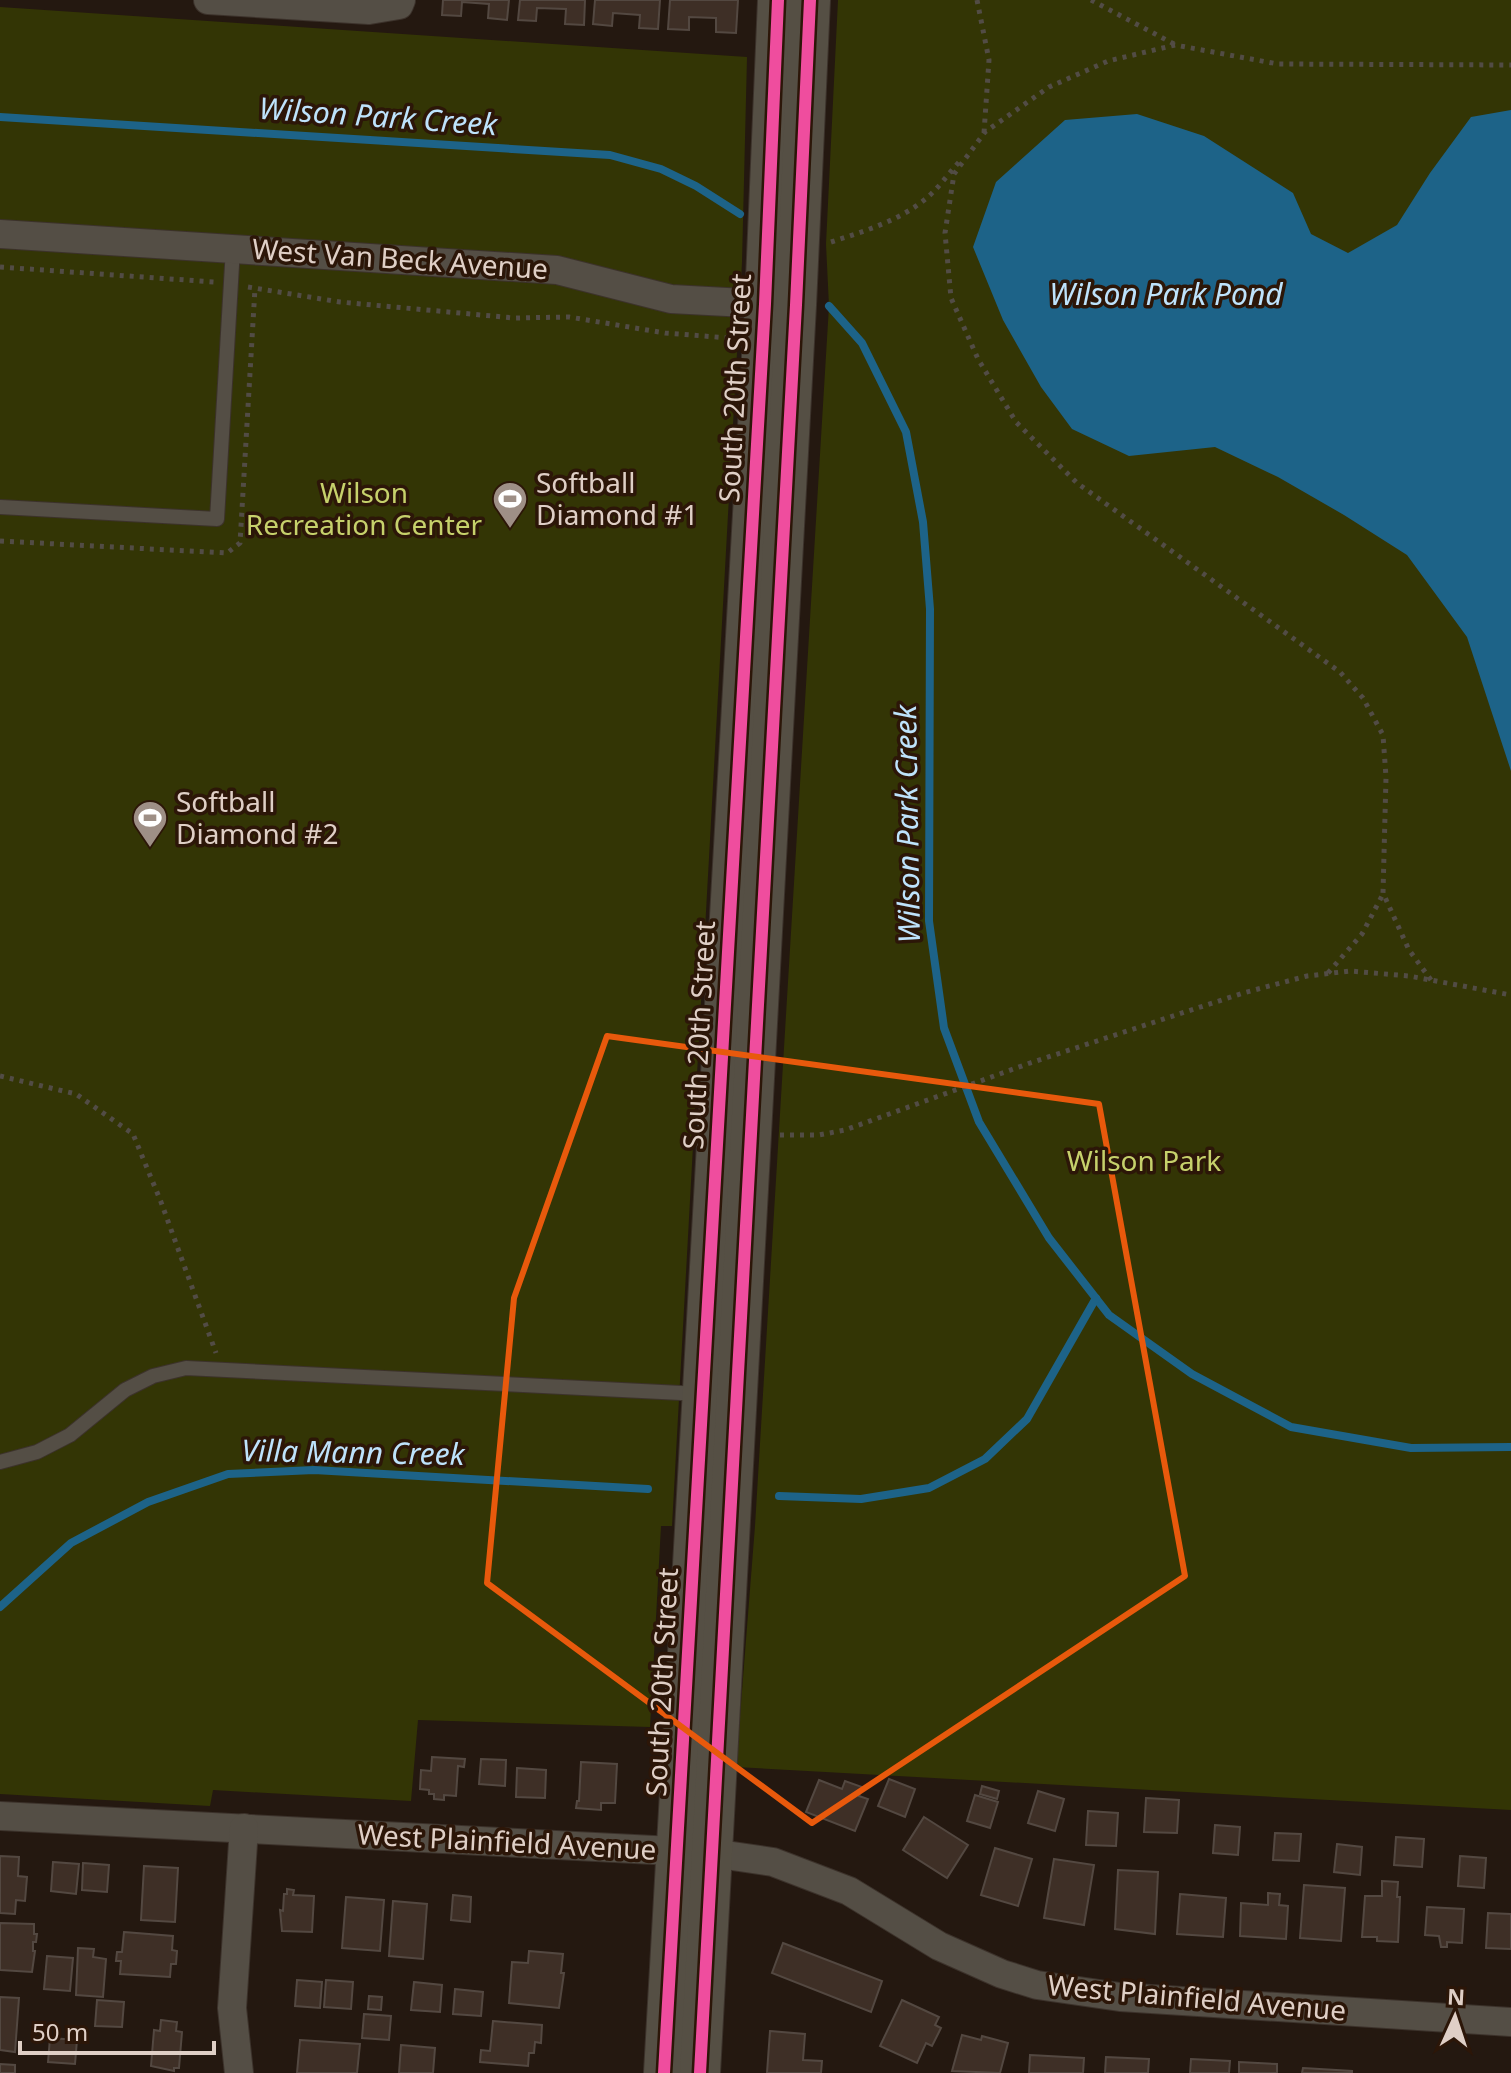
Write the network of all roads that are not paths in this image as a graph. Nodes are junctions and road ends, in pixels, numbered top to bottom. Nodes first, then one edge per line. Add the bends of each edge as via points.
1 (208, 0) edge
2 (778, 0) edge
3 (810, 0) edge
4 (400, 2) edge
5 (786, 150) junction
6 (0, 234) edge
7 (233, 248) junction
8 (780, 291) junction
9 (0, 507) edge
10 (720, 1395) junction
11 (0, 1462) edge
12 (0, 1816) edge
13 (244, 1828) junction
14 (694, 1852) junction
15 (1511, 2022) edge
16 (239, 2073) edge
17 (664, 2073) edge
18 (700, 2073) edge

1 - 4 street via 369,10
2 - 5 street, South 20th Street
3 - 5 street, South 20th Street
5 - 8 street, South 20th Street
6 - 7 street, West Van Beck Avenue
7 - 8 street, West Van Beck Avenue via 557,270 671,299
7 - 9 lane via 217,519
8 - 10 street, South 20th Street
10 - 11 lane via 186,1368 125,1390 70,1435
10 - 14 street, South 20th Street
12 - 13 street, West Plainfield Avenue
13 - 14 street, West Plainfield Avenue
13 - 16 street via 232,2008
14 - 15 street, West Plainfield Avenue via 773,1862 849,1891 939,1946 1037,1985 1120,1997
14 - 17 street, South 20th Street
14 - 18 street, South 20th Street

